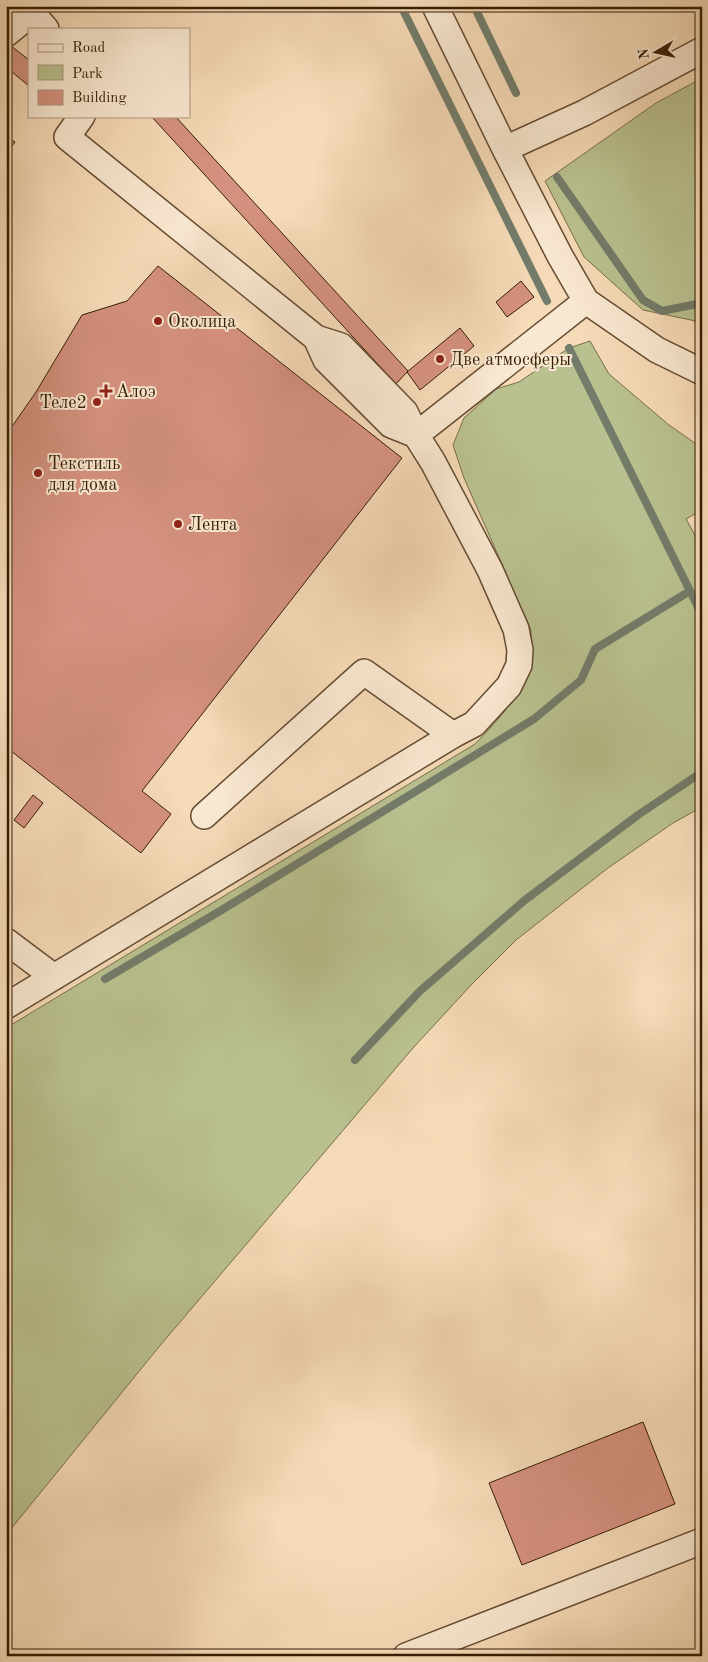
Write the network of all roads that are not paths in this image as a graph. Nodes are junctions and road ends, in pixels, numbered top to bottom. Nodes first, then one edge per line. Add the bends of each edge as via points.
1 (435, 6) edge
2 (35, 16) edge
3 (6, 34) edge
4 (702, 50) edge
5 (81, 118) edge
6 (505, 149) junction
7 (586, 301) junction
8 (702, 372) edge
9 (416, 435) junction
10 (453, 735) junction
11 (204, 816) dead end
12 (6, 941) edge
13 (54, 977) junction
14 (6, 1006) edge
15 (702, 1541) edge
16 (406, 1656) edge

1 - 6 street
2 - 3 street
4 - 6 street via 584,114
5 - 9 street via 68,138 316,338 326,360 391,425
6 - 7 street
7 - 8 street via 657,350
7 - 9 street
9 - 10 street via 490,570 516,629 520,650 519,665 510,686 474,724
10 - 11 street via 364,672
10 - 13 street
12 - 13 street
13 - 14 street
15 - 16 street

